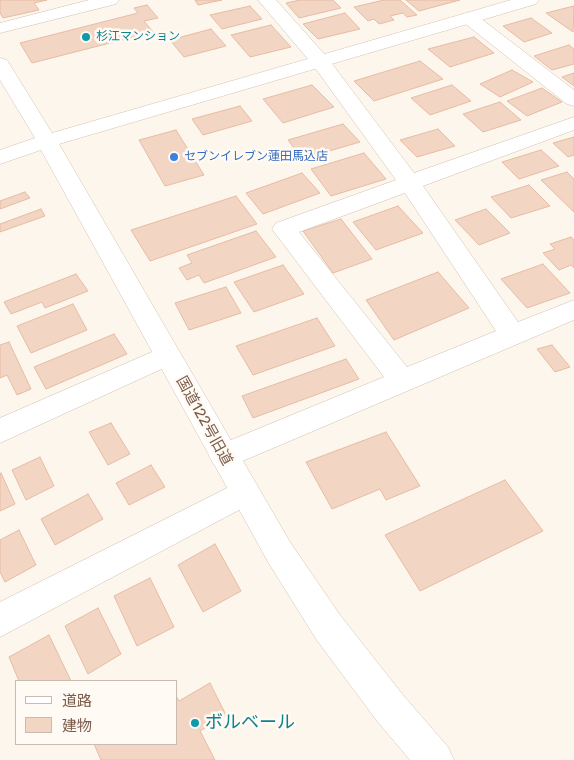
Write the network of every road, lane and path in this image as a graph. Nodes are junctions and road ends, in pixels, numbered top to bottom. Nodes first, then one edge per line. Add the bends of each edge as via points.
1 (110, 0) edge
2 (267, 0) edge
3 (530, 0) edge
4 (469, 18) junction
5 (0, 28) edge
6 (320, 61) junction
7 (0, 64) edge
8 (574, 100) edge
9 (574, 123) edge
10 (47, 141) junction
11 (0, 158) edge
12 (410, 182) junction
13 (574, 309) edge
14 (512, 334) junction
15 (168, 355) junction
16 (403, 382) junction
17 (0, 431) edge
18 (224, 456) junction
19 (244, 492) junction
20 (0, 620) edge
21 (435, 760) edge

1 - 5 street
2 - 6 street
3 - 4 street
4 - 6 street
4 - 8 street
6 - 10 street
6 - 12 street
7 - 10 street, 国道122号旧道
9 - 12 street
10 - 11 street
10 - 15 street, 国道122号旧道
12 - 14 street
12 - 16 street via 284,229
13 - 14 street
14 - 16 street
15 - 17 street
15 - 18 street, 国道122号旧道
16 - 18 street
18 - 19 street, 国道122号旧道
19 - 20 street
19 - 21 street, 国道122号旧道 via 328,627

